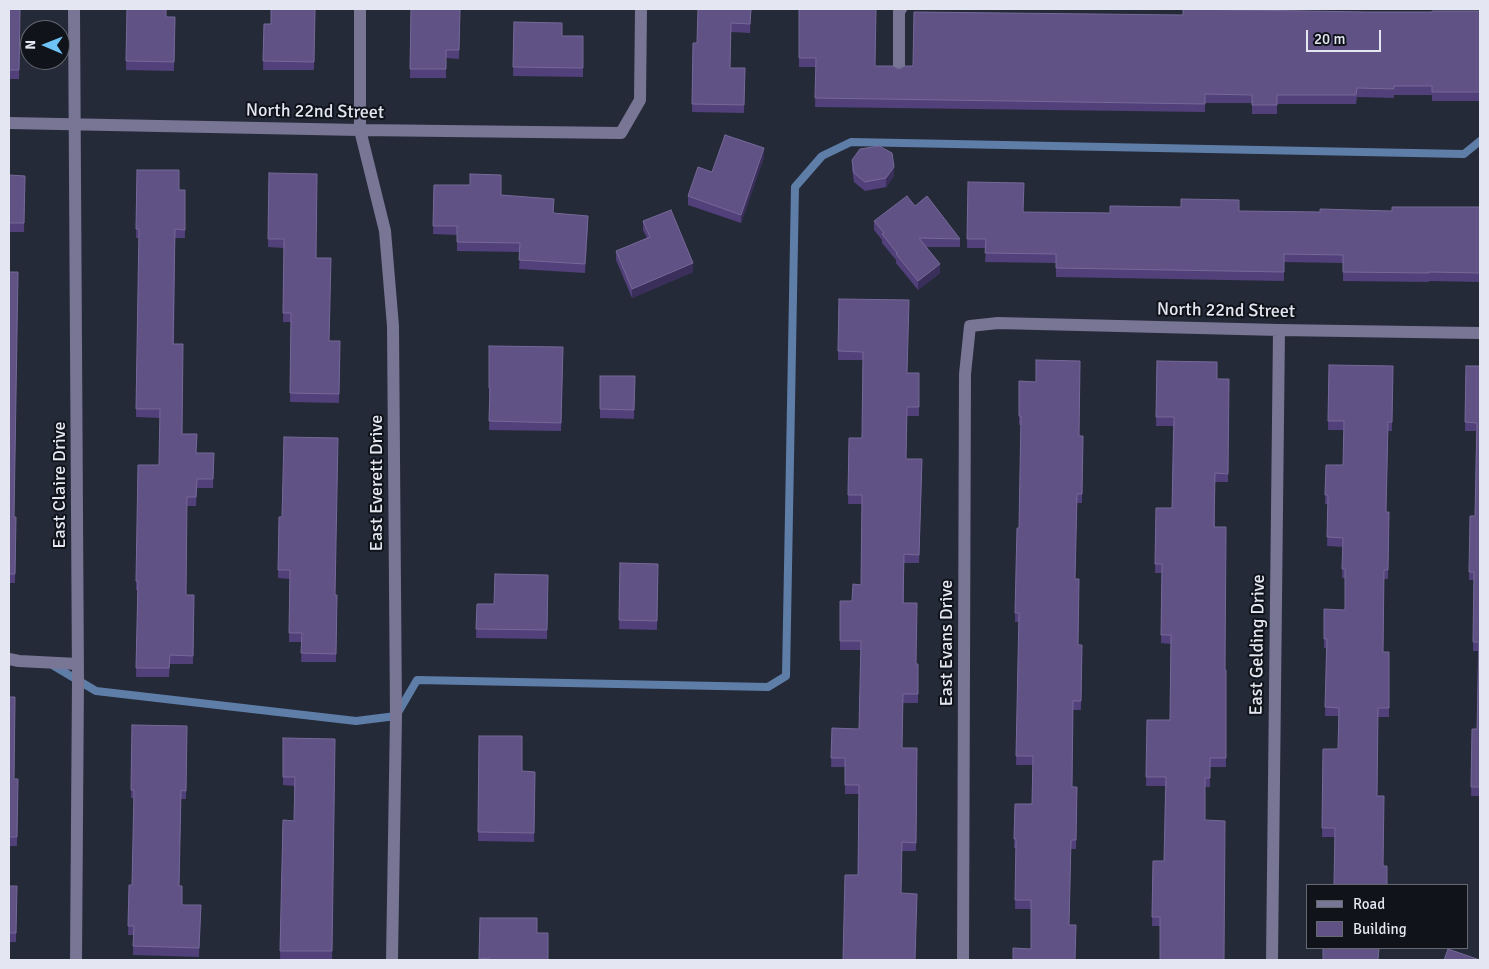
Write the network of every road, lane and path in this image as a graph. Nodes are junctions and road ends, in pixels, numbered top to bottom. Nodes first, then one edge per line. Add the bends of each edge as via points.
1 (74, 9) edge
2 (360, 9) edge
3 (641, 9) edge
4 (901, 9) edge
5 (899, 70) edge
6 (9, 123) edge
7 (75, 124) junction
8 (360, 130) junction
9 (970, 326) joint
10 (1280, 330) junction
11 (1480, 333) edge
12 (9, 659) edge
13 (78, 664) junction
14 (76, 960) edge
15 (392, 960) edge
16 (963, 960) edge
17 (1272, 960) edge

1 - 7 street, East Claire Drive
2 - 8 street, East Everett Drive
3 - 8 street, North 22nd Street via 640,100 621,133
4 - 5 street
6 - 7 street, North 22nd Street
7 - 8 street, North 22nd Street
7 - 13 street, East Claire Drive
8 - 15 street, East Everett Drive via 385,232 393,326 396,716
9 - 10 street, North 22nd Street via 998,323
9 - 16 street, East Evans Drive via 965,384
10 - 11 street, North 22nd Street
10 - 17 street, East Gelding Drive
12 - 13 street
13 - 14 street, East Claire Drive

